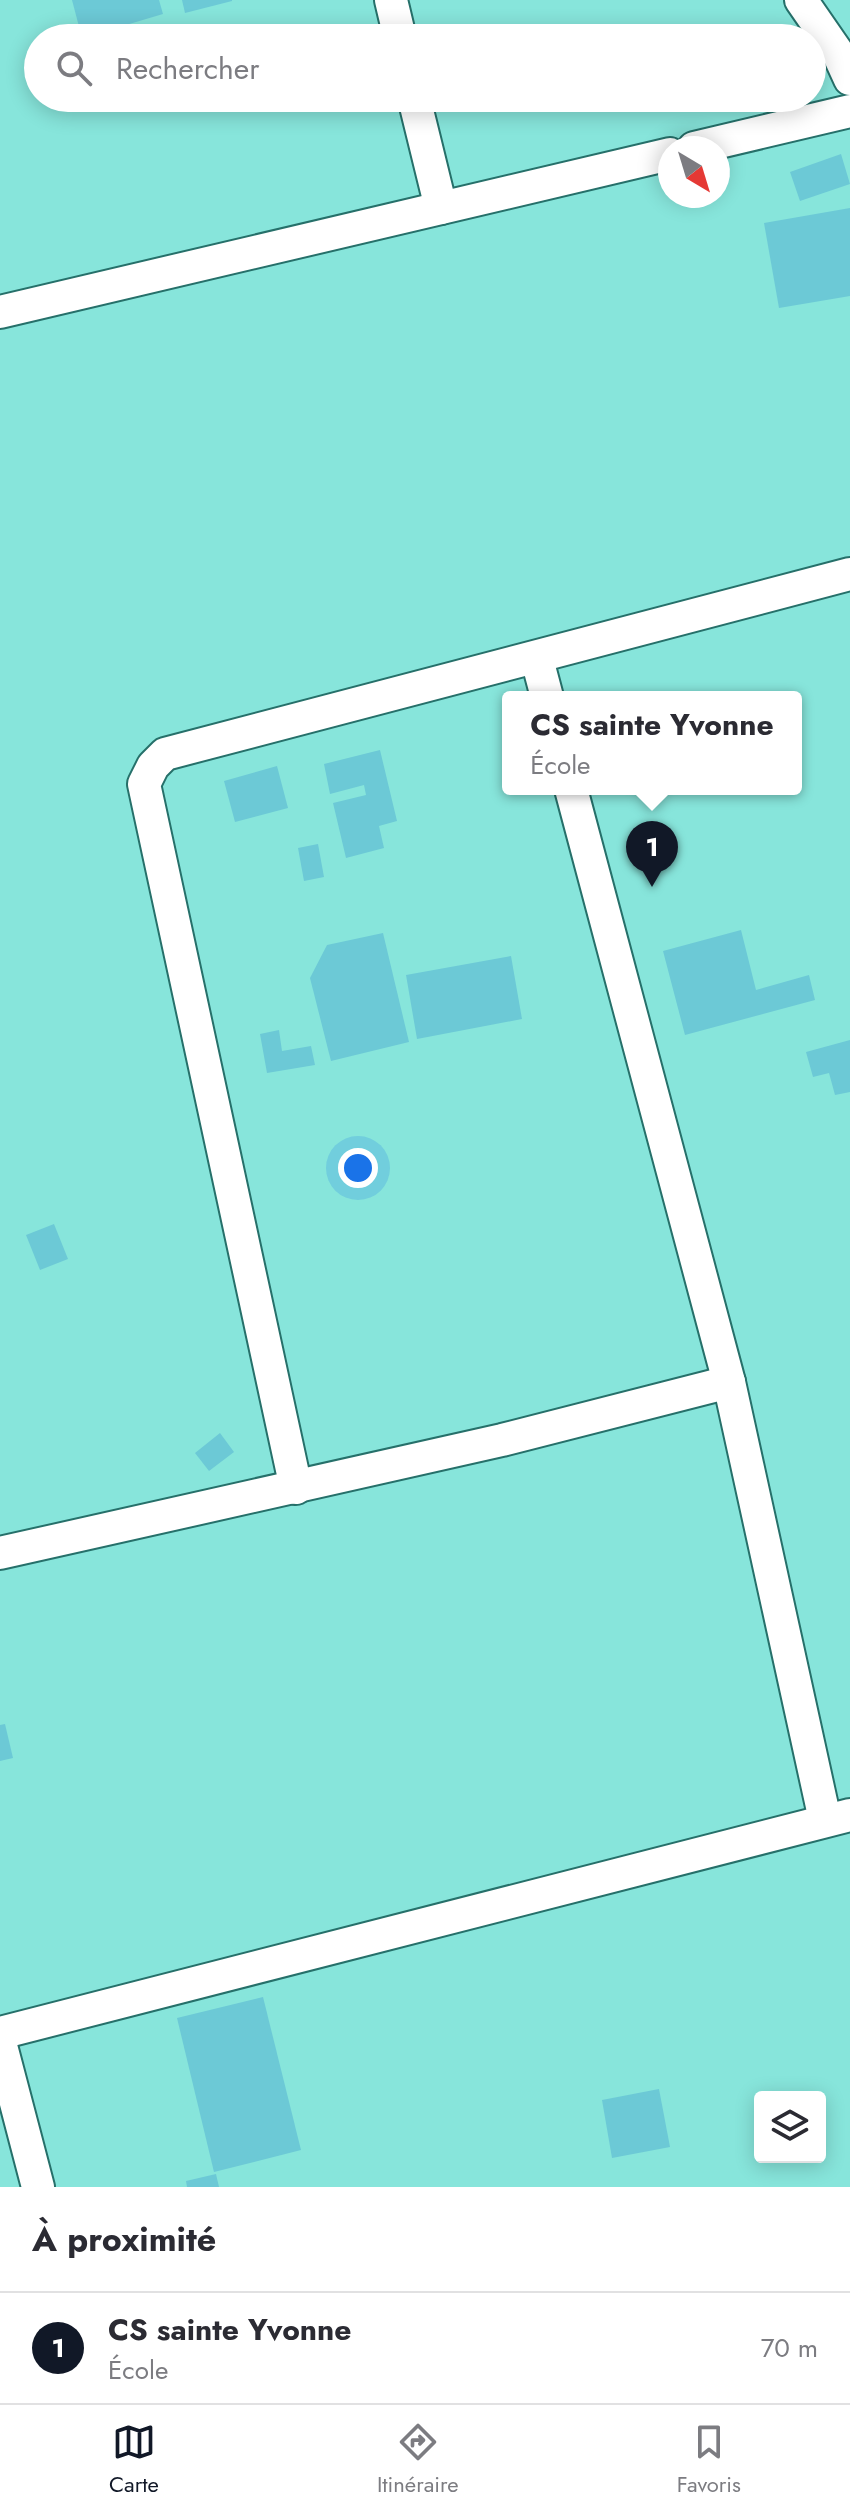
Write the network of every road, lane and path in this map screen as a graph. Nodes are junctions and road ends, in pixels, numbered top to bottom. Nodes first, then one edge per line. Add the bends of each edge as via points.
1 (391, 0) edge
2 (812, 4) edge
3 (397, 24) edge
4 (823, 24) edge
5 (826, 30) edge
6 (846, 67) edge
7 (850, 111) edge
8 (417, 112) edge
9 (730, 139) edge
10 (658, 157) edge
11 (441, 208) junction
12 (0, 312) edge
13 (850, 574) edge
14 (537, 659) junction
15 (545, 691) edge
16 (573, 795) edge
17 (729, 1382) junction
18 (296, 1488) junction
19 (0, 1553) edge
20 (838, 1817) edge
21 (0, 2033) edge
22 (0, 2042) edge
23 (38, 2187) edge

1 - 3 street
2 - 4 street
5 - 6 street
7 - 9 street
8 - 11 street
10 - 11 street
11 - 12 street
13 - 14 street
14 - 15 street
14 - 18 street via 165,754 144,784
16 - 17 street
17 - 18 street
17 - 20 street
18 - 19 street
20 - 21 street
22 - 23 street

